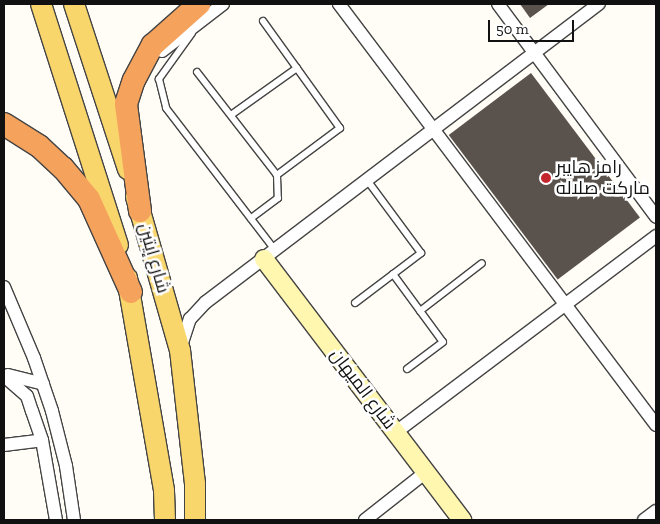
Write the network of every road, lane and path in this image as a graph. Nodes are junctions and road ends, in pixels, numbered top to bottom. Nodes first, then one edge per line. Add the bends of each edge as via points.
1 (41, 4) edge
2 (74, 4) edge
3 (223, 4) edge
4 (340, 4) edge
5 (498, 4) edge
6 (599, 4) edge
7 (200, 12) edge
8 (263, 21) dead end
9 (533, 54) junction
10 (297, 68) junction
11 (197, 72) dead end
12 (231, 115) junction
13 (4, 124) edge
14 (434, 129) junction
15 (277, 175) junction
16 (367, 180) junction
17 (140, 211) junction
18 (656, 217) edge
19 (251, 218) junction
20 (656, 236) edge
21 (270, 254) junction
22 (482, 263) dead end
23 (393, 274) junction
24 (4, 287) edge
25 (131, 292) junction
26 (355, 302) dead end
27 (566, 304) junction
28 (420, 311) junction
29 (180, 350) junction
30 (407, 369) dead end
31 (4, 375) edge
32 (43, 384) junction
33 (656, 425) edge
34 (396, 432) junction
35 (42, 440) junction
36 (4, 445) edge
37 (426, 472) junction
38 (656, 511) edge
39 (56, 520) edge
40 (74, 520) edge
41 (165, 520) edge
42 (194, 520) edge
43 (365, 520) edge
44 (462, 520) edge
45 (644, 520) edge

1 - 25 main road, شارع إيتين
2 - 17 main road, شارع إيتين
3 - 7 street
4 - 14 street
5 - 9 street
6 - 9 street
7 - 17 highway via 158,40 142,66 126,104
7 - 19 lane via 159,80 166,108
8 - 10 lane
9 - 14 street
9 - 18 street
10 - 12 lane
10 - 15 lane via 340,128
11 - 12 lane
12 - 15 lane
13 - 25 highway via 39,146 89,199
14 - 16 street
14 - 27 street
15 - 19 lane via 278,198
16 - 21 street
16 - 23 lane via 421,253
17 - 29 main road, شارع إيتين
19 - 21 lane
20 - 27 street
21 - 29 street via 195,313
21 - 34 street, شارع الميهان
22 - 28 lane
23 - 26 lane
23 - 28 lane
24 - 32 street
25 - 41 main road, شارع إيتين via 164,491
27 - 33 street
27 - 34 street
28 - 30 lane via 444,342
29 - 42 main road, شارع إيتين via 195,483
31 - 32 street
31 - 35 street via 27,396
32 - 40 street via 60,441
34 - 37 street, شارع الميهان
35 - 36 street
35 - 39 street
37 - 43 street
37 - 44 street, شارع الميهان
38 - 45 street

